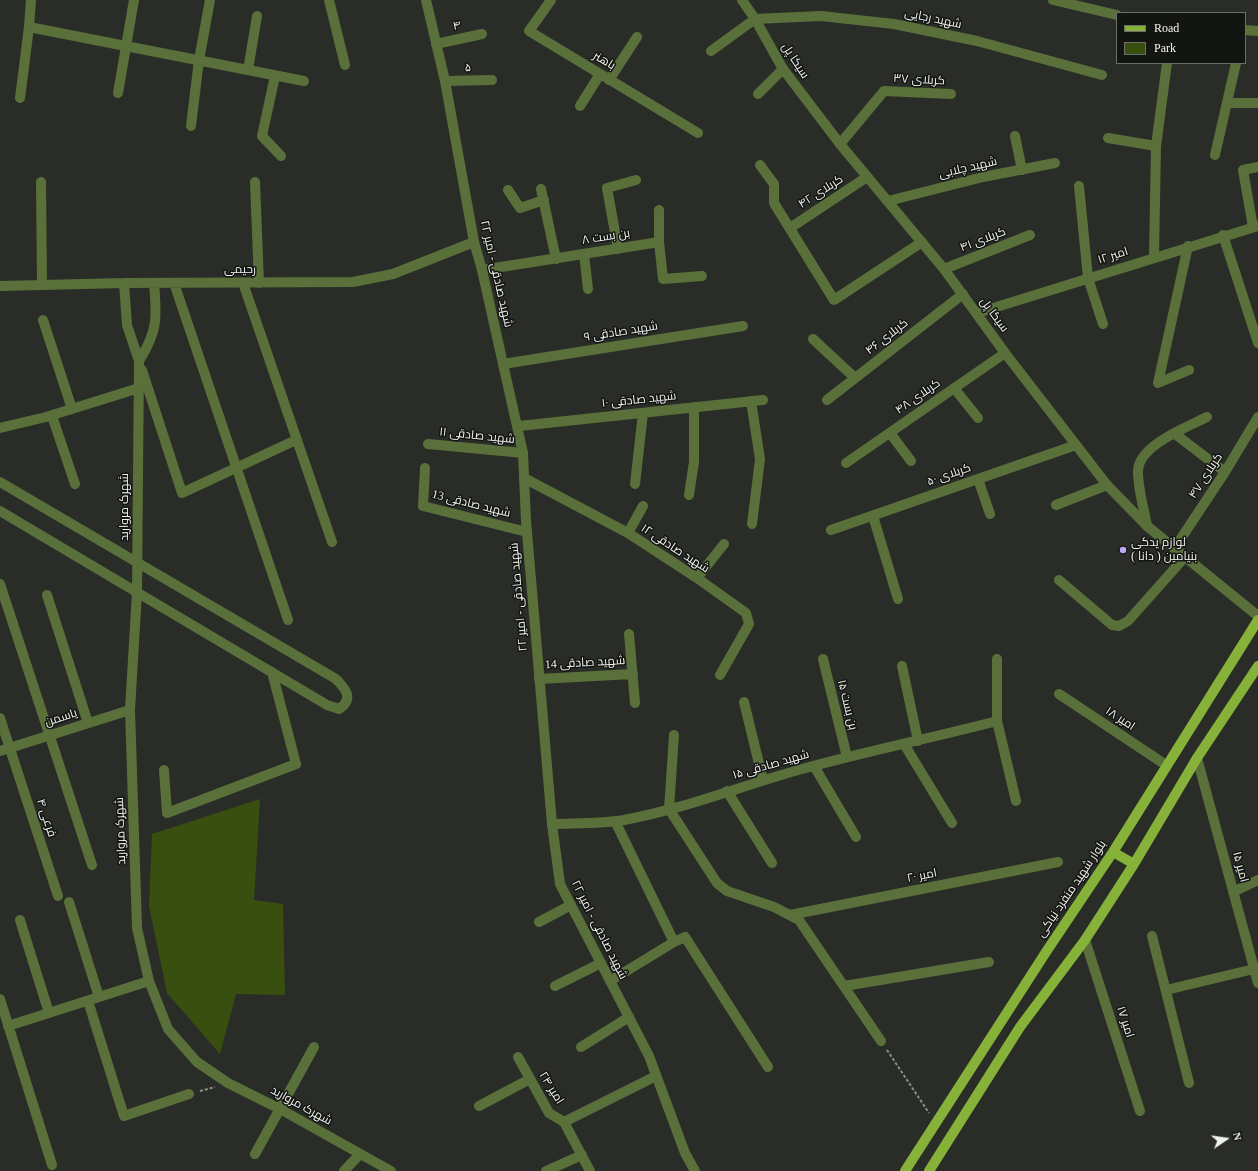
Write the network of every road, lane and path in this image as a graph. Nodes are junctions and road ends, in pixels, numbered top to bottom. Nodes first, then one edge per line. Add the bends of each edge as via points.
1 (31, 0) edge
2 (134, 0) edge
3 (210, 0) edge
4 (329, 0) edge
5 (426, 0) edge
6 (551, 0) edge
7 (742, 0) edge
8 (1053, 0) edge
9 (1077, 3) edge
10 (1116, 15) edge
11 (257, 16) dead end
12 (755, 19) junction
13 (29, 27) junction
14 (1246, 30) edge
15 (1258, 31) edge
16 (482, 34) dead end
17 (637, 37) dead end
18 (436, 44) junction
19 (126, 46) junction
20 (711, 51) dead end
21 (199, 60) junction
22 (1167, 64) edge
23 (1236, 64) edge
24 (344, 66) dead end
25 (783, 69) junction
26 (248, 70) junction
27 (1102, 75) dead end
28 (275, 76) junction
29 (605, 77) junction
30 (492, 80) dead end
31 (304, 81) dead end
32 (445, 81) junction
33 (118, 93) dead end
34 (758, 94) dead end
35 (951, 94) dead end
36 (20, 98) dead end
37 (1227, 103) junction
38 (1258, 103) edge
39 (580, 106) dead end
40 (191, 126) dead end
41 (698, 134) dead end
42 (1015, 136) dead end
43 (1108, 138) dead end
44 (840, 144) junction
45 (1156, 146) junction
46 (1215, 155) dead end
47 (281, 156) dead end
48 (1054, 163) dead end
49 (760, 164) dead end
50 (1258, 167) edge
51 (1022, 170) junction
52 (867, 177) junction
53 (636, 180) dead end
54 (41, 182) dead end
55 (255, 182) dead end
56 (1079, 186) dead end
57 (541, 189) dead end
58 (508, 190) dead end
59 (544, 200) junction
60 (888, 201) junction
61 (659, 210) dead end
62 (1256, 226) edge
63 (790, 228) junction
64 (1030, 235) dead end
65 (1223, 236) junction
66 (474, 242) junction
67 (660, 242) junction
68 (922, 242) junction
69 (1188, 246) junction
70 (618, 249) junction
71 (584, 254) junction
72 (1154, 257) junction
73 (556, 259) junction
74 (944, 269) junction
75 (482, 270) junction
76 (702, 276) dead end
77 (1088, 278) junction
78 (124, 283) junction
79 (154, 283) junction
80 (174, 283) junction
81 (243, 283) junction
82 (259, 283) junction
83 (42, 285) junction
84 (0, 286) edge
85 (588, 289) dead end
86 (963, 294) junction
87 (977, 313) junction
88 (43, 320) dead end
89 (1103, 324) dead end
90 (743, 326) dead end
91 (813, 339) dead end
92 (1258, 343) edge
93 (1005, 353) junction
94 (139, 361) junction
95 (504, 364) junction
96 (1189, 370) dead end
97 (855, 378) junction
98 (139, 388) junction
99 (954, 388) junction
100 (763, 400) dead end
101 (826, 400) dead end
102 (751, 401) junction
103 (694, 407) junction
104 (72, 409) junction
105 (643, 412) junction
106 (52, 416) junction
107 (1207, 417) dead end
108 (1258, 417) edge
109 (978, 418) dead end
110 (519, 426) junction
111 (0, 428) edge
112 (890, 433) junction
113 (1175, 434) junction
114 (296, 440) junction
115 (428, 444) dead end
116 (1076, 446) junction
117 (523, 453) junction
118 (911, 461) dead end
119 (846, 463) dead end
120 (236, 468) junction
121 (425, 468) dead end
122 (1225, 472) junction
123 (524, 478) junction
124 (978, 479) junction
125 (0, 482) edge
126 (75, 484) dead end
127 (634, 484) dead end
128 (1107, 485) junction
129 (689, 495) dead end
130 (1056, 505) dead end
131 (644, 506) dead end
132 (0, 511) edge
133 (990, 514) dead end
134 (873, 516) junction
135 (752, 524) dead end
136 (1147, 526) junction
137 (832, 530) dead end
138 (527, 532) junction
139 (628, 533) junction
140 (332, 542) dead end
141 (724, 544) dead end
142 (1174, 549) junction
143 (1184, 558) junction
144 (138, 563) junction
145 (697, 578) junction
146 (1059, 580) dead end
147 (0, 584) edge
148 (137, 592) junction
149 (47, 595) dead end
150 (898, 599) dead end
151 (1258, 616) edge
152 (288, 620) dead end
153 (1258, 620) edge
154 (629, 634) dead end
155 (823, 659) dead end
156 (996, 659) dead end
157 (902, 666) dead end
158 (1258, 666) edge
159 (272, 672) junction
160 (633, 674) junction
161 (720, 675) dead end
162 (539, 679) junction
163 (1059, 694) dead end
164 (744, 702) dead end
165 (635, 703) dead end
166 (130, 710) junction
167 (0, 718) edge
168 (997, 721) junction
169 (88, 723) junction
170 (674, 735) dead end
171 (50, 736) junction
172 (918, 741) junction
173 (904, 744) junction
174 (5, 750) edge
175 (847, 756) junction
176 (1197, 758) junction
177 (1166, 765) junction
178 (814, 766) junction
179 (164, 770) dead end
180 (764, 780) junction
181 (727, 791) junction
182 (1016, 801) dead end
183 (669, 809) junction
184 (615, 821) junction
185 (952, 823) dead end
186 (552, 824) junction
187 (856, 837) dead end
188 (1113, 852) junction
189 (1058, 862) dead end
190 (772, 864) dead end
191 (1134, 864) junction
192 (92, 865) dead end
193 (1258, 880) edge
194 (1233, 892) junction
195 (58, 896) dead end
196 (69, 902) dead end
197 (571, 905) junction
198 (790, 915) junction
199 (20, 920) dead end
200 (539, 922) dead end
201 (1152, 936) dead end
202 (1085, 940) junction
203 (674, 942) junction
204 (989, 962) dead end
205 (601, 963) junction
206 (1254, 969) junction
207 (149, 981) junction
208 (610, 981) junction
209 (1258, 984) edge
210 (555, 986) dead end
211 (844, 986) junction
212 (1166, 990) junction
213 (99, 997) junction
214 (0, 999) edge
215 (88, 1000) junction
216 (49, 1013) junction
217 (629, 1017) junction
218 (8, 1026) junction
219 (881, 1041) joint
220 (314, 1047) dead end
221 (581, 1047) dead end
222 (518, 1057) dead end
223 (768, 1067) dead end
224 (656, 1076) junction
225 (530, 1079) junction
226 (228, 1083) junction
227 (1189, 1083) dead end
228 (189, 1094) joint
229 (480, 1106) dead end
230 (280, 1109) junction
231 (1140, 1111) dead end
232 (564, 1122) junction
233 (935, 1124) junction
234 (255, 1154) dead end
235 (360, 1154) junction
236 (582, 1155) junction
237 (52, 1165) dead end
238 (344, 1171) edge
239 (391, 1171) edge
240 (546, 1171) edge
241 (590, 1171) edge
242 (695, 1171) edge
243 (905, 1171) edge
244 (929, 1171) edge

1 - 13 street
2 - 19 street
3 - 21 street
4 - 24 street
5 - 18 street, شهید صادقی - امیر ۲۲
6 - 29 street, باهنر via 529,31
7 - 12 street, سیکا پل
8 - 9 street
9 - 10 street
11 - 26 street
12 - 20 street
12 - 25 street, سیکا پل
12 - 27 street, شهید رجایی via 820,16 894,24 977,41
13 - 19 street
13 - 36 street
14 - 15 street
16 - 18 street, ۴
17 - 29 street
18 - 32 street, شهید صادقی - امیر ۲۲
19 - 21 street
19 - 33 street
21 - 26 street
21 - 40 street
22 - 45 street
23 - 37 street
25 - 34 street
25 - 44 street, سیکا پل
26 - 28 street
28 - 31 street
28 - 47 street via 262,136
29 - 39 street
29 - 41 street, باهنر
30 - 32 street, ۵
32 - 66 street, شهید صادقی - امیر ۲۲
35 - 44 street, کربلای ۳۷ via 884,91
37 - 38 street
37 - 46 street
42 - 51 street
43 - 45 street
44 - 52 street, سیکا پل
45 - 72 street
48 - 51 street, شهید چلابی
49 - 63 street via 774,184 774,203
50 - 62 street via 1243,170
51 - 60 street, شهید چلابی
52 - 60 street, سیکا پل
52 - 63 street, کربلای ۴۲
53 - 70 street via 607,188
54 - 83 street
55 - 82 street
56 - 77 street
57 - 59 street
58 - 59 street via 520,208
59 - 73 street
60 - 68 street, سیکا پل
61 - 67 street
62 - 65 street, امير ۱۲
63 - 68 street via 834,300
64 - 74 street, کربلای ۴۱
65 - 69 street, امير ۱۲
65 - 92 street
66 - 75 street, شهید صادقی - امیر ۲۲
66 - 82 street, رحیمی via 393,274 373,279 353,282
67 - 70 street, بن بست ۸
67 - 76 street via 664,279
68 - 74 street, سیکا پل
69 - 72 street, امير ۱۲
69 - 96 street via 1158,383
70 - 71 street, بن بست ۸
71 - 73 street, بن بست ۸
71 - 85 street
72 - 77 street, امير ۱۲
73 - 75 street, بن بست ۸
74 - 86 street, سیکا پل
75 - 95 street, شهید صادقی - امیر ۲۲
77 - 87 street, امير ۱۲
77 - 89 street
78 - 79 street, رحیمی
78 - 83 street, رحیمی
78 - 94 street, شهرک مروارید via 128,325
79 - 80 street, رحیمی
79 - 94 street via 155,330
80 - 81 street, رحیمی
80 - 120 street
81 - 82 street, رحیمی
81 - 114 street
83 - 84 street, رحیمی
86 - 87 street, سیکا پل
86 - 97 street, کربلای ۴۶
87 - 93 street, سیکا پل
88 - 104 street
90 - 95 street, شهید صادقی ۹
91 - 97 street
93 - 99 street, کربلای ۴۸
93 - 116 street, سیکا پل
94 - 98 street, شهرک مروارید
94 - 120 street via 182,493
95 - 110 street, شهید صادقی - امیر ۲۲
97 - 101 street, کربلای ۴۶
98 - 104 street
98 - 144 street, شهرک مروارید
99 - 109 street
99 - 112 street, کربلای ۴۸
100 - 102 street, شهید صادقی ۱۰
102 - 103 street, شهید صادقی ۱۰
102 - 135 street via 760,458
103 - 105 street, شهید صادقی ۱۰
103 - 129 street via 694,462
104 - 106 street
105 - 110 street, شهید صادقی ۱۰
105 - 127 street
106 - 111 street
106 - 126 street
107 - 113 street
108 - 122 street, کربلای ۴۷
110 - 117 street, شهید صادقی - امیر ۲۲
112 - 118 street
112 - 119 street, کربلای ۴۸
113 - 122 street
113 - 136 street via 1147,451 1139,462 1138,472
114 - 120 street
114 - 140 street
115 - 117 street, شهید صادقی ۱۱
116 - 124 street, کربلای ۵۰
116 - 128 street, سیکا پل
117 - 123 street, شهید صادقی - امیر ۲۲
120 - 152 street
121 - 138 street, شهید صادقی 13 via 423,506
122 - 142 street, کربلای ۴۷
123 - 138 street, شهید صادقی - امیر ۲۲
123 - 139 street, شهید صادقی ۱۲
124 - 133 street
124 - 134 street, کربلای ۵۰
125 - 144 street
128 - 130 street
128 - 136 street, سیکا پل
131 - 139 street
132 - 148 street
134 - 137 street, کربلای ۵۰
134 - 150 street
136 - 142 street, سیکا پل
138 - 162 street, شهید صادقی - امیر ۲۲
139 - 145 street, شهید صادقی ۱۲
141 - 145 street
142 - 143 street, سیکا پل
143 - 146 street via 1128,621 1118,626 1112,625
143 - 151 street, سیکا پل
144 - 148 street, شهرک مروارید
144 - 159 street via 336,679 346,689 345,705 339,709 327,705
145 - 161 street, شهید صادقی ۱۲ via 746,613 748,618 749,624
147 - 171 street
148 - 159 street
148 - 166 street, شهرک مروارید
149 - 169 street
153 - 177 main road, بلوار شهید منفرد نیاکی
154 - 160 street
155 - 175 street, بن بست ۱۵
156 - 168 street
157 - 172 street
158 - 176 main road
159 - 179 street via 296,764 167,813
160 - 162 street, شهید صادقی 14
160 - 165 street
162 - 186 street, شهید صادقی - امیر ۲۲
163 - 177 street, امیر ۱۸
164 - 180 street
166 - 169 street, یاسمن
166 - 207 street, شهرک مروارید via 137,928
167 - 174 street, فرعی ۴
168 - 172 street, شهید صادقی ۱۵
168 - 182 street
169 - 171 street, یاسمن
170 - 183 street
171 - 174 street, یاسمن
171 - 192 street
172 - 173 street, شهید صادقی ۱۵
173 - 175 street, شهید صادقی ۱۵
173 - 185 street
174 - 195 street, فرعی ۴
175 - 178 street, شهید صادقی ۱۵
176 - 191 main road
176 - 194 street, امیر ۱۵
177 - 188 main road, بلوار شهید منفرد نیاکی
178 - 180 street, شهید صادقی ۱۵
178 - 187 street
180 - 181 street, شهید صادقی ۱۵
181 - 183 street, شهید صادقی ۱۵
181 - 190 street
183 - 184 street, شهید صادقی ۱۵
183 - 198 street via 717,883 727,891 774,906
184 - 186 street, شهید صادقی ۱۵
184 - 203 street
186 - 197 street, شهید صادقی - امیر ۲۲ via 560,884
188 - 191 main road
188 - 233 main road, بلوار شهید منفرد نیاکی
189 - 198 street, امیر ۲۰
191 - 202 main road
193 - 194 street
194 - 206 street, امیر ۱۵
196 - 213 street
197 - 200 street
197 - 205 street, شهید صادقی - امیر ۲۲
198 - 211 street via 799,920
199 - 216 street
201 - 212 street
202 - 231 street, امیر ۱۷
202 - 244 main road via 1020,1027
203 - 208 street
203 - 223 street via 685,937
204 - 211 street
205 - 208 street, شهید صادقی - امیر ۲۲
205 - 210 street
206 - 209 street, امیر ۱۵
206 - 212 street
207 - 213 street
207 - 226 street, شهرک مروارید via 168,1029 197,1062
208 - 217 street, شهید صادقی - امیر ۲۲
211 - 219 street
212 - 227 street
213 - 215 street
214 - 218 street
215 - 216 street
215 - 228 street via 124,1116
216 - 218 street
217 - 221 street
217 - 224 street, شهید صادقی - امیر ۲۲
218 - 237 street
219 - 233 path
220 - 230 street
222 - 225 street, امیر ۲۴
224 - 232 street
224 - 242 street, شهید صادقی - امیر ۲۲ via 685,1153
225 - 229 street
225 - 232 street, امیر ۲۴ via 549,1113
226 - 228 path
226 - 230 street, شهرک مروارید
230 - 234 street
230 - 235 street, شهرک مروارید
232 - 236 street, امیر ۲۴
233 - 243 main road, بلوار شهید منفرد نیاکی
235 - 238 street
235 - 239 street, شهرک مروارید
236 - 240 street
236 - 241 street, امیر ۲۴

